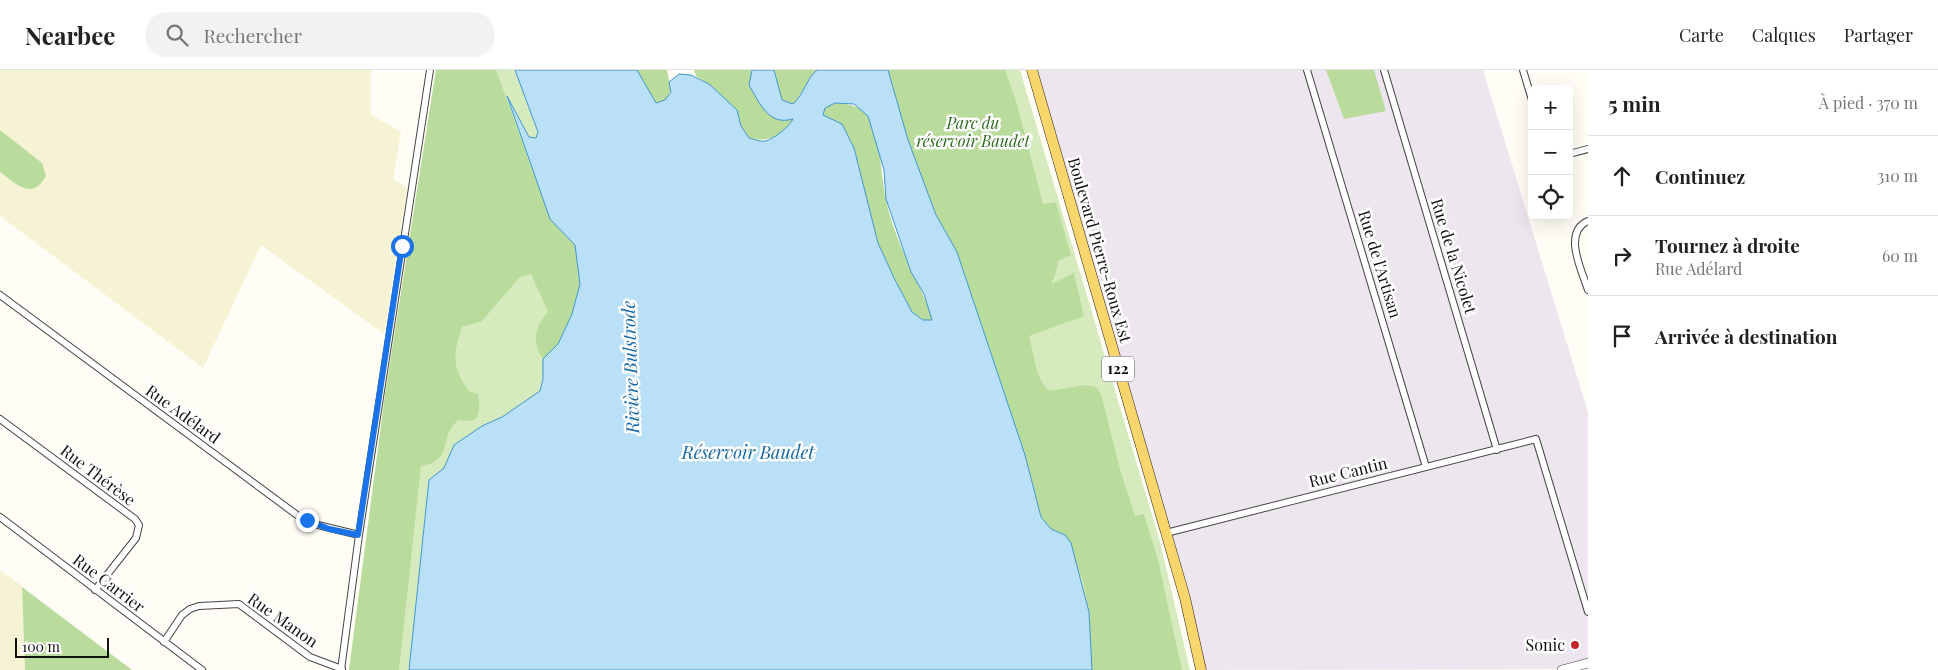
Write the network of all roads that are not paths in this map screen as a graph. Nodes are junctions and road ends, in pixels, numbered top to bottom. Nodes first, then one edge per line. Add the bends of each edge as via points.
1 (430, 70) edge
2 (1032, 70) edge
3 (1307, 70) edge
4 (1384, 70) edge
5 (1523, 70) edge
6 (1528, 87) edge
7 (1588, 149) edge
8 (1573, 153) edge
9 (1588, 221) edge
10 (1588, 290) edge
11 (0, 295) edge
12 (0, 419) edge
13 (1497, 450) junction
14 (1426, 467) junction
15 (0, 517) edge
16 (1166, 533) junction
17 (358, 535) junction
18 (96, 590) junction
19 (1588, 612) edge
20 (164, 642) junction
21 (1588, 663) edge
22 (202, 670) edge
23 (342, 670) edge
24 (1201, 670) edge
25 (1562, 670) edge

1 - 17 street
2 - 16 main road, Boulevard Pierre-Roux Est / 122
3 - 14 street, Rue de l'Artisan
4 - 13 street, Rue de la Nicolet
5 - 6 street
7 - 8 street
9 - 10 street via 1578,230 1575,246
11 - 17 street, Rue Adélard via 297,515 318,525
12 - 18 street, Rue Thérèse via 139,525 136,538
13 - 14 street, Rue Cantin
13 - 19 street, Rue Cantin via 1536,439
14 - 16 street, Rue Cantin
15 - 18 street, Rue Carrier
16 - 24 main road, Boulevard Pierre-Roux Est / 122
17 - 23 street
18 - 20 street, Rue Carrier
20 - 22 street, Rue Carrier
20 - 23 street, Rue Manon via 182,615 190,609 238,604 310,657
21 - 25 street

